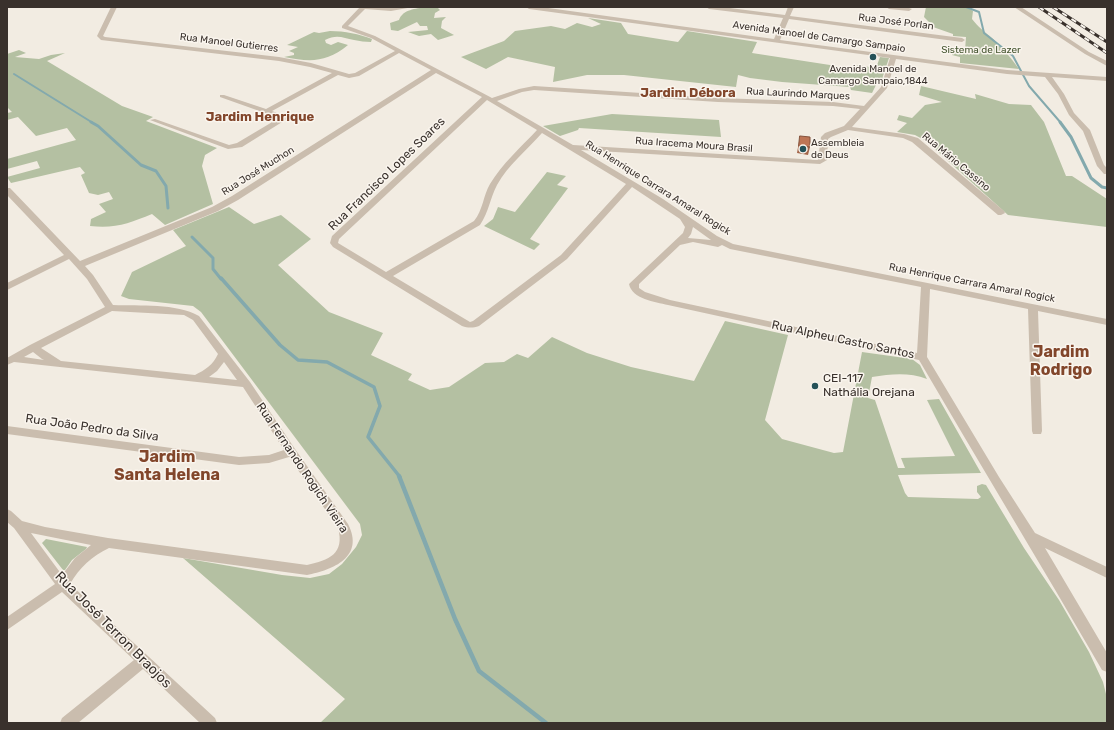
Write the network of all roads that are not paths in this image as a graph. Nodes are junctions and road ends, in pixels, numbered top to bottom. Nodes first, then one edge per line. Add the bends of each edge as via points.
1 (114, 7) edge
2 (364, 7) edge
3 (410, 7) edge
4 (529, 7) edge
5 (709, 7) edge
6 (791, 7) edge
7 (889, 7) edge
8 (1017, 7) edge
9 (557, 9) edge
10 (909, 10) dead end
11 (787, 18) junction
12 (962, 40) dead end
13 (776, 41) junction
14 (399, 51) junction
15 (893, 57) junction
16 (1107, 64) edge
17 (436, 70) junction
18 (337, 73) junction
19 (1047, 75) junction
20 (1107, 79) edge
21 (222, 96) dead end
22 (489, 99) junction
23 (865, 108) junction
24 (268, 111) junction
25 (153, 120) dead end
26 (847, 128) junction
27 (541, 130) junction
28 (571, 147) junction
29 (1107, 158) edge
30 (1098, 159) junction
31 (1107, 172) edge
32 (630, 184) junction
33 (7, 190) edge
34 (1001, 213) dead end
35 (681, 216) junction
36 (678, 244) junction
37 (730, 246) junction
38 (70, 256) junction
39 (79, 265) junction
40 (386, 276) junction
41 (7, 278) edge
42 (22, 279) junction
43 (926, 286) junction
44 (7, 287) edge
45 (1033, 307) junction
46 (110, 308) junction
47 (1107, 322) edge
48 (33, 347) junction
49 (224, 354) junction
50 (922, 357) junction
51 (10, 361) edge
52 (69, 365) junction
53 (195, 378) junction
54 (246, 384) junction
55 (7, 430) edge
56 (1037, 431) dead end
57 (291, 452) junction
58 (7, 514) edge
59 (18, 525) junction
60 (1031, 536) junction
61 (108, 543) junction
62 (1107, 573) edge
63 (63, 585) junction
64 (7, 624) edge
65 (143, 661) junction
66 (1107, 666) edge
67 (67, 723) edge
68 (210, 723) edge

1 - 18 street, Rua Manoel Gutierres via 100,38 279,59
2 - 3 street
2 - 14 street, Rua Henrique Carrara Amaral Rogick via 344,27 373,37
4 - 9 street, Avenida Manoel de Camargo Sampaio
5 - 11 street, Rua José Porlan
6 - 11 street
7 - 10 street
8 - 16 street
9 - 13 street, Avenida Manoel de Camargo Sampaio
11 - 12 street, Rua José Porlan
11 - 13 street
13 - 15 street, Avenida Manoel de Camargo Sampaio
14 - 17 street, Rua Henrique Carrara Amaral Rogick
14 - 18 street, Rua Manoel Gutierres via 353,77
15 - 19 street, Avenida Manoel de Camargo Sampaio
15 - 23 street via 884,88
17 - 22 street, Rua Henrique Carrara Amaral Rogick
17 - 39 street, Rua José Muchon via 215,209
18 - 24 street
19 - 20 street, Avenida Manoel de Camargo Sampaio
19 - 30 street via 1071,114 1086,130
21 - 24 street
22 - 23 street, Rua Laurindo Marques via 534,88 718,100 833,104
22 - 27 street, Rua Henrique Carrara Amaral Rogick
22 - 40 street, Rua Francisco Lopes Soares via 335,238 336,245
23 - 26 street
24 - 25 street via 285,118 233,147 223,146
26 - 28 street, Rua Iracema Moura Brasil via 824,139 823,160 820,162
26 - 34 street, Rua Mário Cassino via 904,136 915,140
27 - 28 street, Rua Henrique Carrara Amaral Rogick
27 - 40 street via 499,176 492,187 484,215 477,223
28 - 32 street, Rua Henrique Carrara Amaral Rogick
29 - 30 street
30 - 31 street
32 - 35 street, Rua Henrique Carrara Amaral Rogick
32 - 40 street, Rua Francisco Lopes Soares via 564,257 476,324 465,324
33 - 38 street
35 - 36 street, Rua Alpheu Castro Santos via 689,230
35 - 37 street, Rua Henrique Carrara Amaral Rogick
36 - 37 street, Rua Alpheu Castro Santos via 695,239
36 - 50 street, Rua Alpheu Castro Santos via 634,284 635,289 642,294 668,302
37 - 43 street, Rua Henrique Carrara Amaral Rogick
38 - 39 street
38 - 42 street
39 - 46 street
41 - 42 street
42 - 44 street
43 - 45 street, Rua Henrique Carrara Amaral Rogick
43 - 50 street
45 - 47 street, Rua Henrique Carrara Amaral Rogick
45 - 56 street
46 - 48 street
46 - 49 street, Rua Fernando Rogich Vieira via 187,313 196,318
48 - 51 street
48 - 52 street via 49,359
49 - 53 street via 218,366 208,374
49 - 54 street, Rua Fernando Rogich Vieira
50 - 60 street, Rua Alpheu Castro Santos via 994,480
51 - 52 street
52 - 53 street
53 - 54 street
54 - 57 street, Rua Fernando Rogich Vieira
55 - 57 street, Rua João Pedro da Silva via 239,461 269,459
57 - 61 street, Rua Fernando Rogich Vieira via 344,527 348,537 347,546 342,554 324,567 307,570
58 - 59 street, Rua José Terron Braojos
59 - 61 street, Rua Fernando Rogich Vieira
59 - 63 street, Rua José Terron Braojos
60 - 62 street
60 - 66 street, Rua Alpheu Castro Santos
61 - 63 street via 95,549 79,562
63 - 64 street
63 - 65 street, Rua José Terron Braojos
65 - 67 street
65 - 68 street, Rua José Terron Braojos

